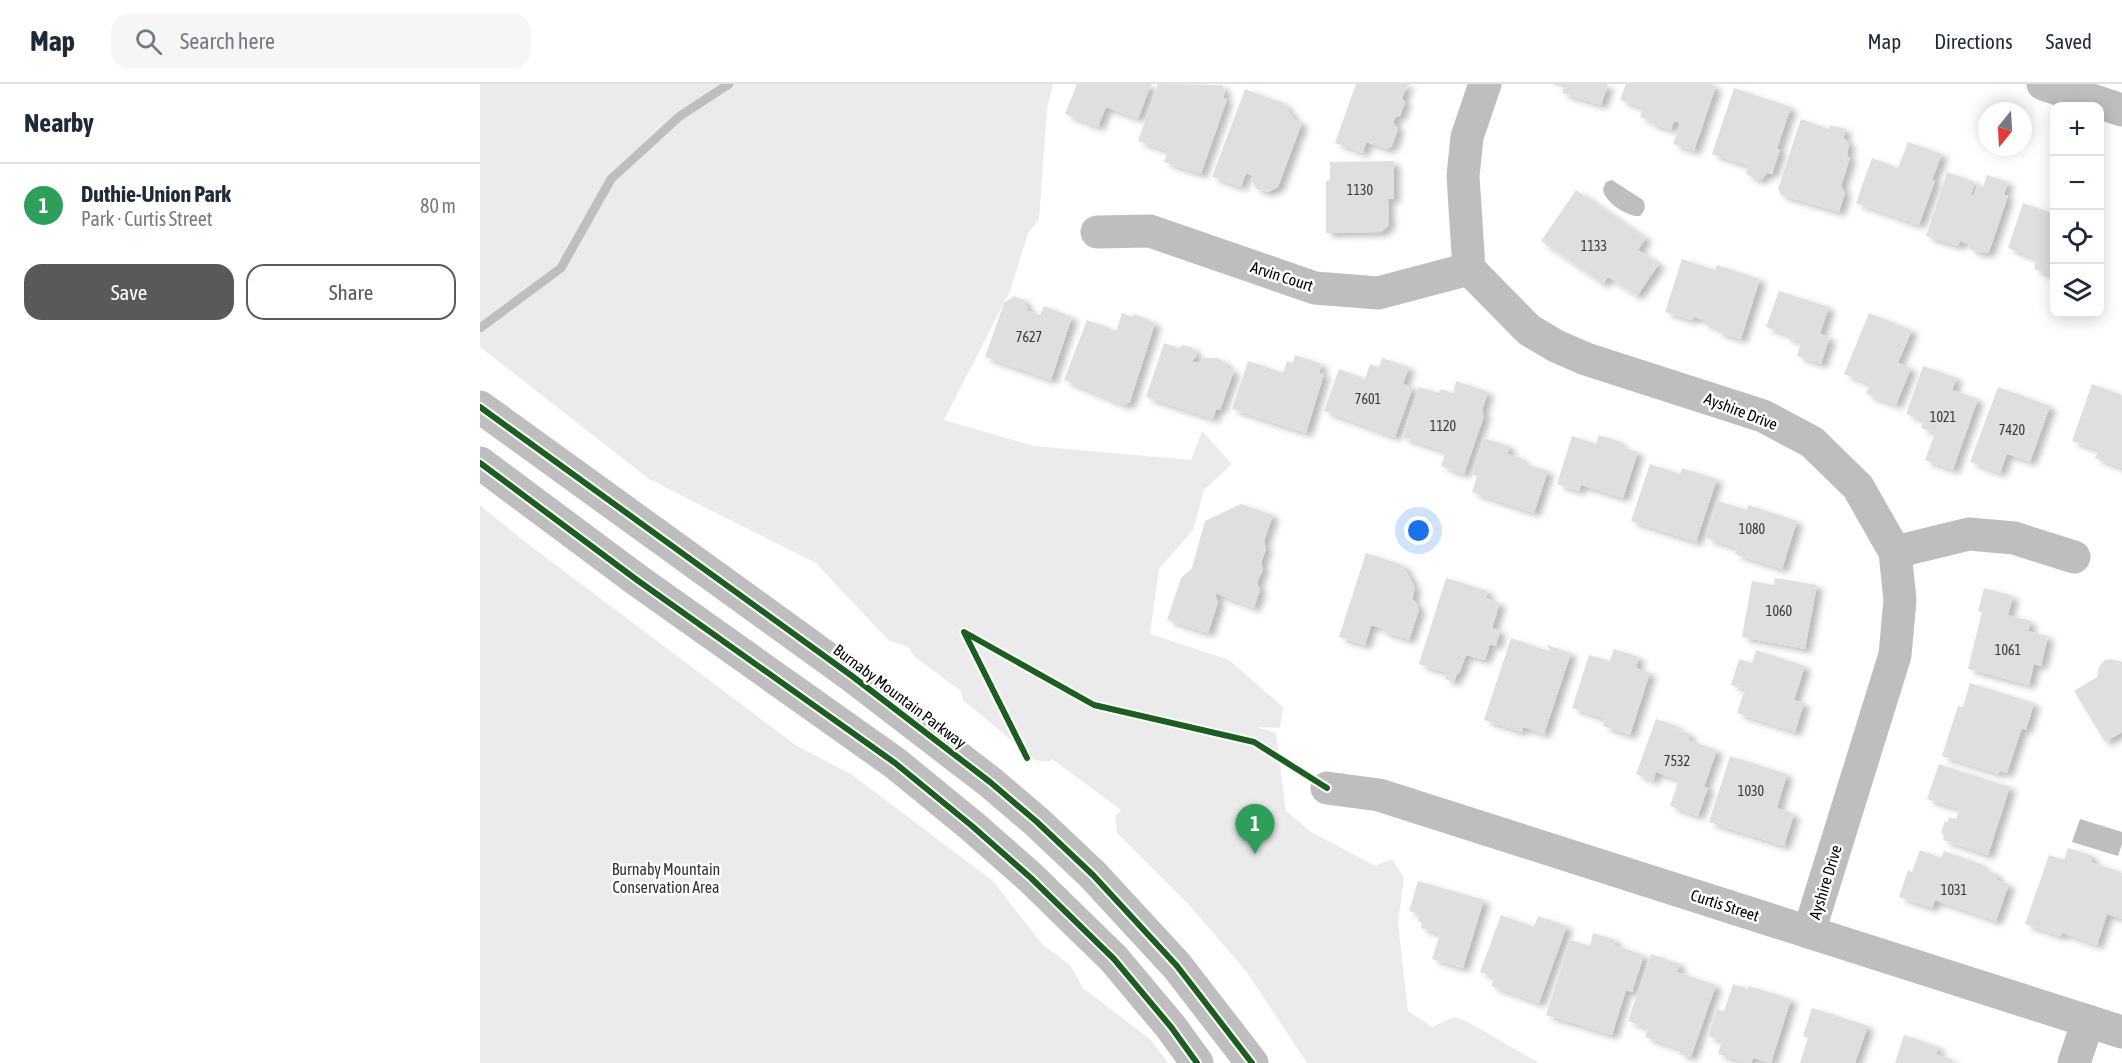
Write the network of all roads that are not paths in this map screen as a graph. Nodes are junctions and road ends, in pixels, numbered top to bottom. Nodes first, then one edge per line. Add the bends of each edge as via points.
1 (1485, 84) edge
2 (2043, 84) edge
3 (2122, 110) edge
4 (1097, 232) dead end
5 (1469, 269) junction
6 (480, 407) edge
7 (480, 463) edge
8 (1895, 552) junction
9 (2074, 557) dead end
10 (1327, 788) dead end
11 (1809, 932) junction
12 (2088, 1022) junction
13 (2122, 1032) edge
14 (1197, 1063) edge
15 (1252, 1063) edge
16 (2074, 1063) edge

1 - 5 street via 1467,136 1463,176
2 - 3 street
4 - 5 street, Arvin Court via 1150,231 1315,288 1378,293
5 - 8 street, Ayshire Drive via 1529,330 1556,346 1763,416 1812,442 1858,486
6 - 15 street, Burnaby Mountain Parkway via 852,676 1037,822 1093,875 1177,966
7 - 14 street via 895,763 972,826 1114,959
8 - 9 street via 1969,534 2014,538
8 - 11 street, Ayshire Drive via 1900,600 1895,655
10 - 11 street, Curtis Street via 1379,795
11 - 12 street, Curtis Street
12 - 13 street, Curtis Street
12 - 16 street

